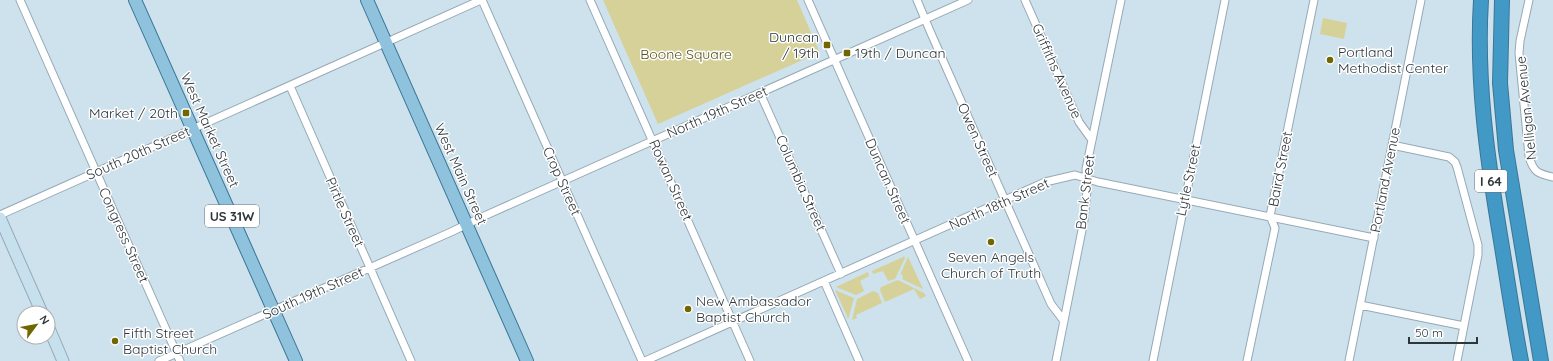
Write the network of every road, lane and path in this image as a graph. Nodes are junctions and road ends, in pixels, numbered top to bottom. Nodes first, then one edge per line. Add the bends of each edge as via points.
1 (20, 0) edge
2 (136, 0) edge
3 (367, 0) edge
4 (481, 0) edge
5 (590, 0) edge
6 (808, 0) edge
7 (917, 0) edge
8 (968, 0) edge
9 (1025, 0) edge
10 (1121, 0) edge
11 (1225, 0) edge
12 (1314, 0) edge
13 (1421, 0) edge
14 (1481, 0) edge
15 (1502, 0) edge
16 (1529, 0) edge
17 (925, 19) junction
18 (386, 42) junction
19 (834, 60) junction
20 (290, 86) junction
21 (760, 93) junction
22 (193, 128) junction
23 (1092, 140) junction
24 (653, 141) junction
25 (1392, 145) junction
26 (96, 171) junction
27 (1553, 177) edge
28 (1086, 179) junction
29 (562, 181) junction
30 (1005, 200) junction
31 (1185, 200) junction
32 (0, 216) edge
33 (1270, 216) junction
34 (466, 225) junction
35 (1374, 238) junction
36 (914, 240) junction
37 (370, 268) junction
38 (841, 274) junction
39 (824, 281) junction
40 (39, 305) edge
41 (1360, 305) junction
42 (273, 310) junction
43 (1064, 321) junction
44 (733, 322) junction
45 (1464, 326) junction
46 (56, 345) edge
47 (177, 354) junction
48 (63, 361) edge
49 (159, 361) edge
50 (180, 361) edge
51 (296, 361) edge
52 (411, 361) edge
53 (527, 361) edge
54 (642, 361) edge
55 (645, 361) edge
56 (750, 361) edge
57 (859, 361) edge
58 (968, 361) edge
59 (1056, 361) edge
60 (1153, 361) edge
61 (1247, 361) edge
62 (1349, 361) edge
63 (1457, 361) edge
64 (1521, 361) edge
65 (1541, 361) edge

1 - 26 street, Congress Street
2 - 22 main road, West Market Street / US 31W
3 - 18 main road, West Main Street
4 - 18 street, South 20th Street
4 - 29 street, Crop Street
5 - 24 street, Rowan Street
6 - 19 street, Duncan Street
7 - 17 street, Owen Street
8 - 17 street, North 19th Street
9 - 23 street, Griffiths Avenue via 1079,122
10 - 23 street, Bank Street
11 - 31 street, Lytle Street
12 - 33 street, Baird Street
13 - 25 street, Portland Avenue
14 - 64 highway, I 64 via 1482,107 1492,186
15 - 65 highway, I 64 via 1500,83 1506,150
16 - 27 street, Nelligan Avenue via 1519,53 1529,156 1533,169
17 - 19 street, North 19th Street
17 - 30 street, Owen Street
18 - 20 street, South 20th Street
18 - 34 main road, West Main Street
19 - 21 street, North 19th Street
19 - 36 street, Duncan Street
20 - 22 street, South 20th Street
20 - 37 street, Pirtle Street
21 - 24 street, North 19th Street
21 - 38 street, Columbia Street
22 - 26 street, South 20th Street
22 - 42 main road, West Market Street / US 31W
23 - 28 street, Bank Street
24 - 29 street, North 19th Street
24 - 44 street, Rowan Street
25 - 35 street, Portland Avenue
25 - 45 street via 1453,159 1457,167 1478,245
26 - 32 street, South 20th Street
26 - 47 street, Congress Street
28 - 30 street, North 18th Street via 1075,175 1053,180
28 - 31 street, North 18th Street
28 - 43 street, Bank Street via 1084,220
29 - 34 street, North 19th Street
29 - 54 street, Crop Street
30 - 36 street, North 18th Street
30 - 43 street, Owen Street via 1051,304
31 - 33 street, North 18th Street
31 - 60 street, Lytle Street
32 - 40 street
33 - 35 street, North 18th Street
33 - 61 street, Baird Street via 1275,228
34 - 37 street, South 19th Street
34 - 53 main road, West Main Street
35 - 41 street, Portland Avenue
36 - 38 street, North 18th Street
36 - 58 street, Duncan Street
37 - 42 street, South 19th Street
37 - 52 street, Pirtle Street
38 - 39 street, North 18th Street
39 - 44 street, North 18th Street
39 - 57 street
41 - 45 street
41 - 62 street, Portland Avenue
42 - 47 street, South 19th Street
42 - 51 main road, West Market Street / US 31W
43 - 59 street, Bank Street
44 - 55 street, North 18th Street
44 - 56 street, Rowan Street
45 - 63 street
46 - 48 street
47 - 49 street, South 19th Street
47 - 50 street, Congress Street

